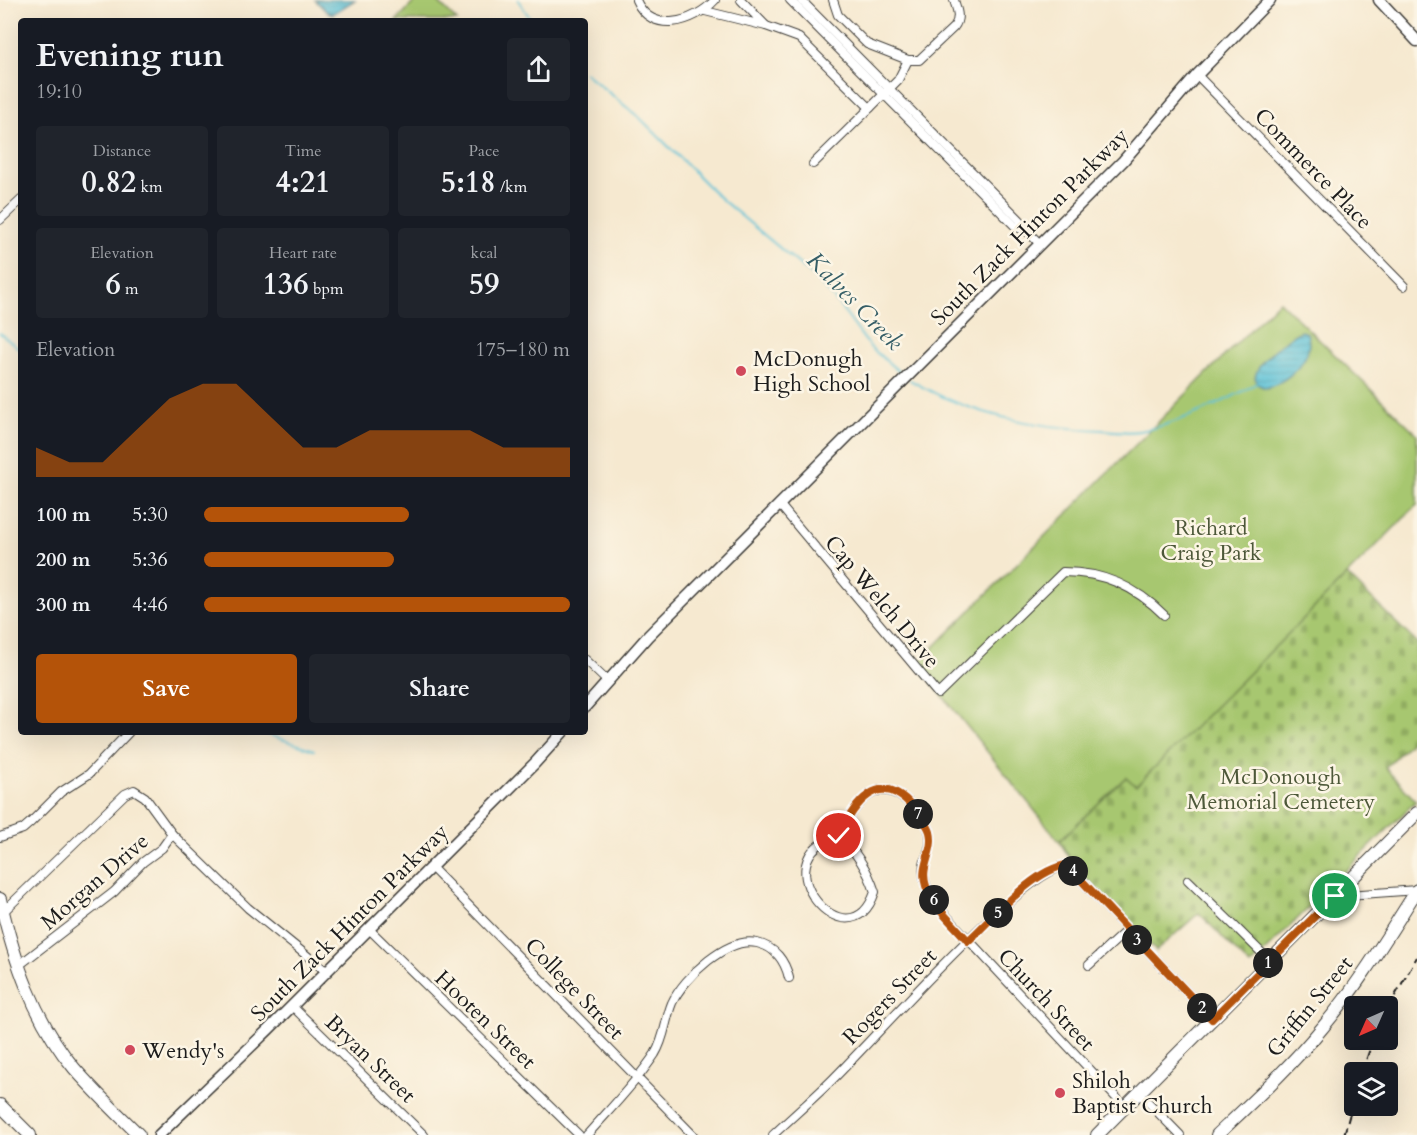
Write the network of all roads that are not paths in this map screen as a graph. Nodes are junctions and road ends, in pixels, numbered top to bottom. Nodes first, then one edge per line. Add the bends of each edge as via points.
1 (636, 0) edge
2 (715, 0) edge
3 (741, 0) edge
4 (790, 0) edge
5 (801, 0) edge
6 (833, 0) edge
7 (954, 0) edge
8 (1270, 0) edge
9 (1379, 0) edge
10 (705, 11) junction
11 (766, 26) junction
12 (1417, 41) edge
13 (908, 60) junction
14 (1197, 75) junction
15 (887, 91) junction
16 (870, 108) junction
17 (813, 164) dead end
18 (18, 203) edge
19 (0, 220) edge
20 (1040, 244) junction
21 (1404, 286) dead end
22 (779, 504) junction
23 (1164, 615) dead end
24 (588, 663) edge
25 (607, 681) junction
26 (588, 703) edge
27 (126, 735) edge
28 (560, 735) edge
29 (1414, 817) edge
30 (172, 834) junction
31 (839, 836) junction
32 (0, 837) edge
33 (431, 867) junction
34 (1188, 880) dead end
35 (1417, 890) edge
36 (1335, 896) junction
37 (1, 906) edge
38 (369, 929) junction
39 (1127, 930) junction
40 (4, 931) edge
41 (968, 941) junction
42 (1270, 961) junction
43 (1089, 965) dead end
44 (18, 966) junction
45 (327, 972) junction
46 (789, 978) dead end
47 (292, 1006) junction
48 (1212, 1019) junction
49 (638, 1078) junction
50 (1139, 1093) junction
51 (0, 1105) edge
52 (1125, 1107) junction
53 (30, 1135) edge
54 (139, 1135) edge
55 (159, 1135) edge
56 (424, 1135) edge
57 (579, 1135) edge
58 (586, 1135) edge
59 (693, 1135) edge
60 (773, 1135) edge
61 (1097, 1135) edge
62 (1180, 1135) edge
63 (1217, 1135) edge

1 - 10 street via 649,19 656,21 695,18
2 - 10 street
3 - 11 street
4 - 15 street
5 - 15 street
6 - 13 street via 838,15 867,44
7 - 13 street via 959,15 954,27 919,60
8 - 14 main road, South Zack Hinton Parkway
9 - 12 main road
10 - 11 street
11 - 16 street via 799,38
13 - 15 street
14 - 20 main road, South Zack Hinton Parkway via 1123,161
14 - 21 street, Commerce Place
15 - 16 street
15 - 20 street
16 - 17 street
18 - 19 street
20 - 22 main road, South Zack Hinton Parkway
22 - 23 street, Cap Welch Drive via 938,694 1063,572 1093,574 1120,583
22 - 25 main road, South Zack Hinton Parkway
24 - 25 street
25 - 26 main road, South Zack Hinton Parkway
27 - 32 street via 89,774 61,792 23,829
28 - 33 main road, South Zack Hinton Parkway
29 - 36 main road
30 - 37 street, Morgan Drive via 145,796 134,790
30 - 44 street, Morgan Drive via 114,892
30 - 45 street via 248,908
31 - 31 street via 815,847 806,860 804,879 821,906 837,918 852,919 863,916 875,892 851,847
31 - 41 street, Church Street via 857,804 871,793 886,789 904,797 930,832 931,847 923,871 926,887 936,905
33 - 38 main road, South Zack Hinton Parkway
33 - 49 street, College Street
34 - 42 street
35 - 36 street
35 - 63 main road, Griffin Street via 1370,965 1324,1026
36 - 42 main road
37 - 40 main road
38 - 45 main road, South Zack Hinton Parkway
38 - 57 street, Hooten Street
39 - 41 street, Rogers Street via 1067,865 1056,866 1036,880
39 - 43 street
39 - 48 street, Rogers Street
40 - 44 main road
41 - 52 street, Church Street
41 - 60 street, Rogers Street
42 - 48 main road
44 - 54 main road via 33,1004 63,1052
45 - 47 main road, South Zack Hinton Parkway
46 - 49 street via 785,963 766,945 737,942 719,951 674,999 662,1040
47 - 55 main road, South Zack Hinton Parkway
47 - 56 street, Bryan Street
48 - 50 main road
49 - 58 street
49 - 59 street, College Street
50 - 52 main road
50 - 62 street
51 - 53 main road
52 - 61 main road

